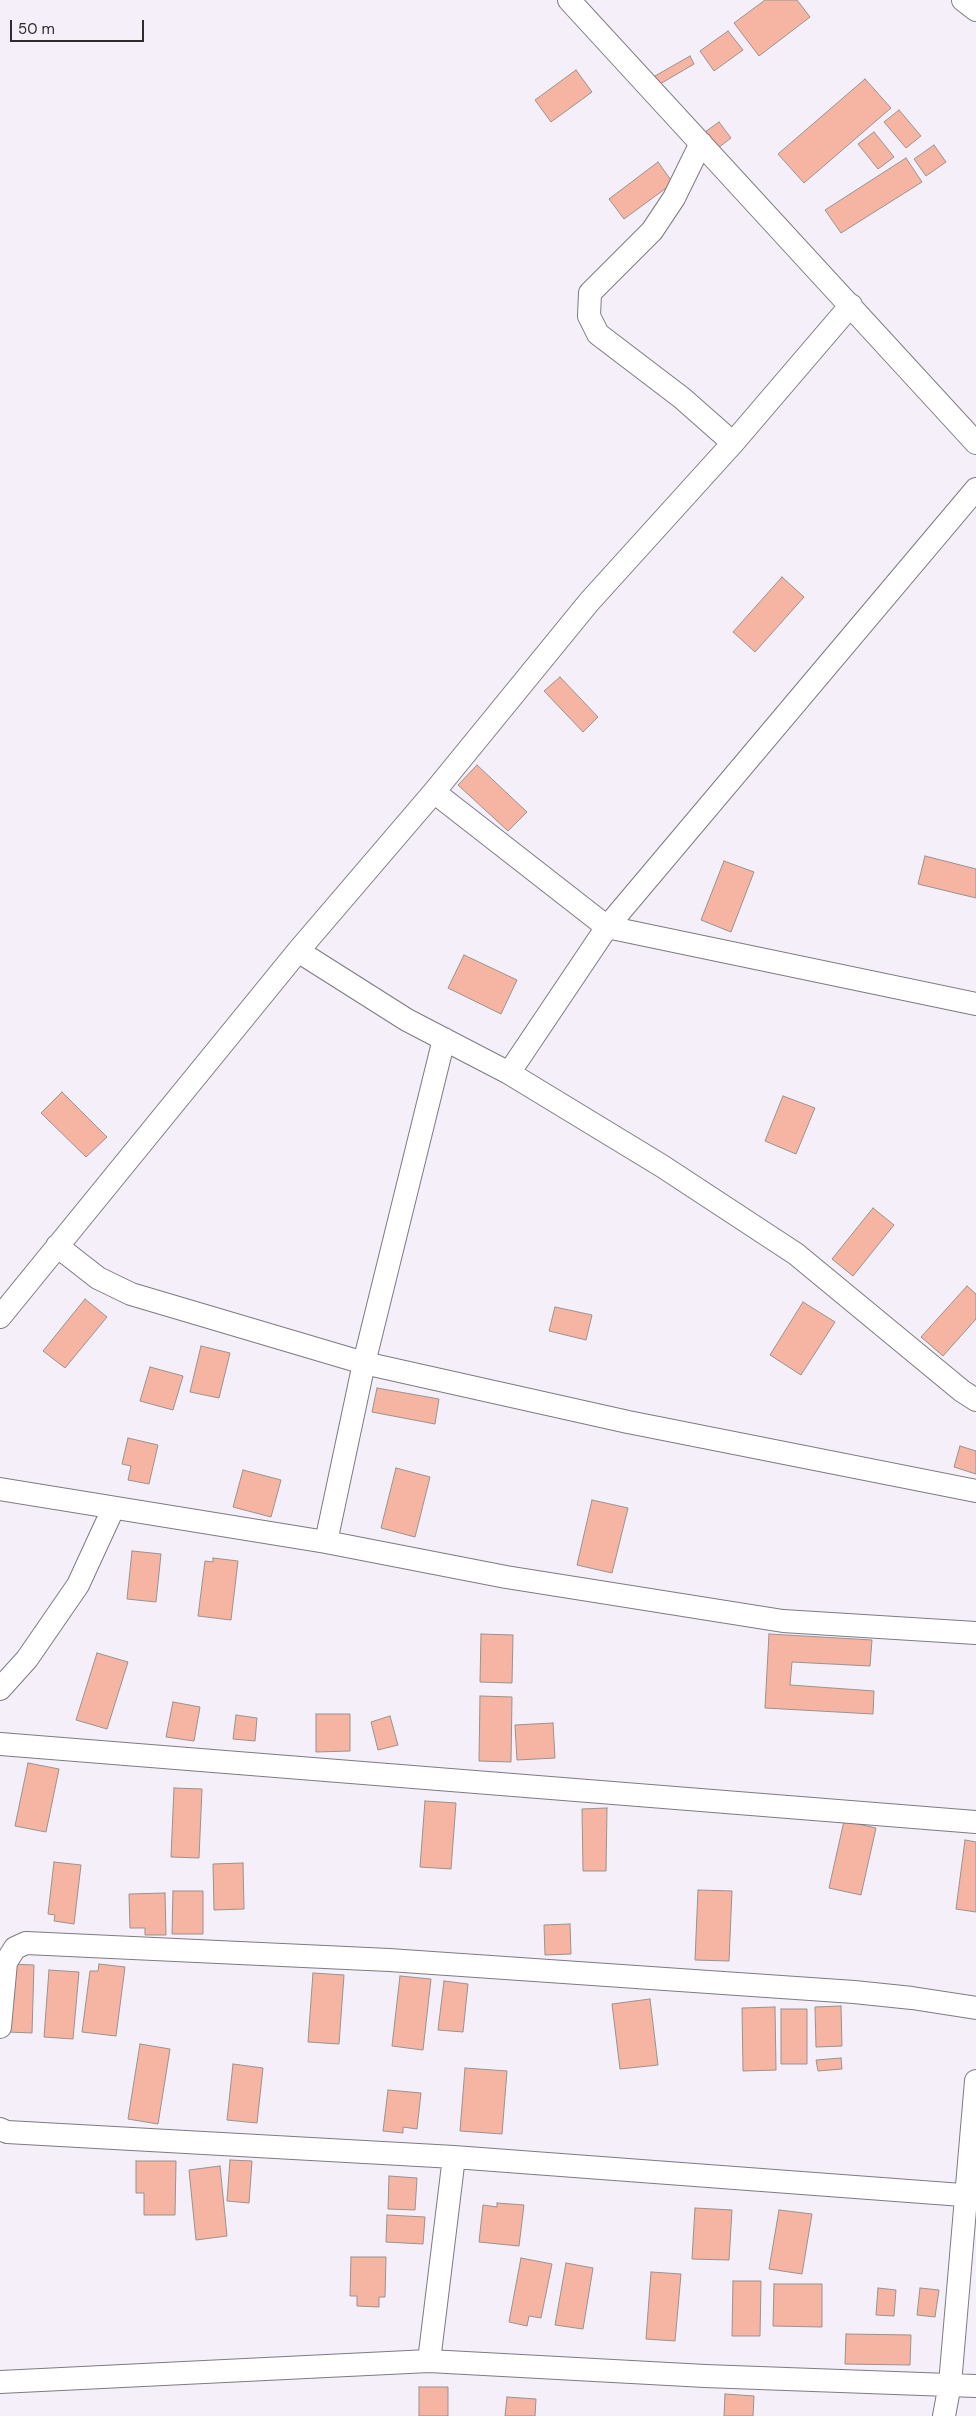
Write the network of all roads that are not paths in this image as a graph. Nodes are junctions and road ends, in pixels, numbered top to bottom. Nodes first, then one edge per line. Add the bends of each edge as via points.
1 (569, 0) edge
2 (963, 0) edge
3 (976, 10) edge
4 (701, 143) junction
5 (851, 305) junction
6 (733, 443) junction
7 (976, 443) edge
8 (976, 489) edge
9 (434, 792) junction
10 (607, 927) junction
11 (298, 951) junction
12 (976, 1004) edge
13 (444, 1039) junction
14 (509, 1073) junction
15 (57, 1246) junction
16 (0, 1317) edge
17 (364, 1363) junction
18 (976, 1400) edge
19 (0, 1489) edge
20 (976, 1491) edge
21 (113, 1509) junction
22 (326, 1542) junction
23 (976, 1633) edge
24 (0, 1689) edge
25 (0, 1744) edge
26 (976, 1822) edge
27 (976, 2008) edge
28 (0, 2028) edge
29 (976, 2081) edge
30 (0, 2129) edge
31 (454, 2157) junction
32 (971, 2195) edge
33 (429, 2361) junction
34 (0, 2382) edge
35 (950, 2384) junction
36 (976, 2386) edge
37 (944, 2416) edge

1 - 4 street
2 - 3 street
4 - 5 street
4 - 6 street via 674,198 652,231 590,293 589,316 598,334 682,398
5 - 6 street
5 - 7 street
6 - 9 street via 589,602
8 - 10 street
9 - 10 street
9 - 11 street
10 - 12 street
10 - 14 street
11 - 13 street via 407,1020
11 - 15 street
13 - 14 street
13 - 17 street
14 - 18 street via 662,1166 796,1254
15 - 16 street
15 - 17 street via 98,1278 131,1294
17 - 20 street via 628,1422
17 - 22 street
19 - 21 street
21 - 22 street
21 - 24 street via 78,1585 27,1659
22 - 23 street via 506,1577 783,1621
25 - 26 street
27 - 28 street via 854,1992 390,1960 26,1943 15,1948 6,1962
29 - 32 street
30 - 31 street via 7,2132
31 - 32 street
31 - 33 street
32 - 35 street
33 - 34 street
33 - 35 street via 705,2376
35 - 36 street
35 - 37 street

